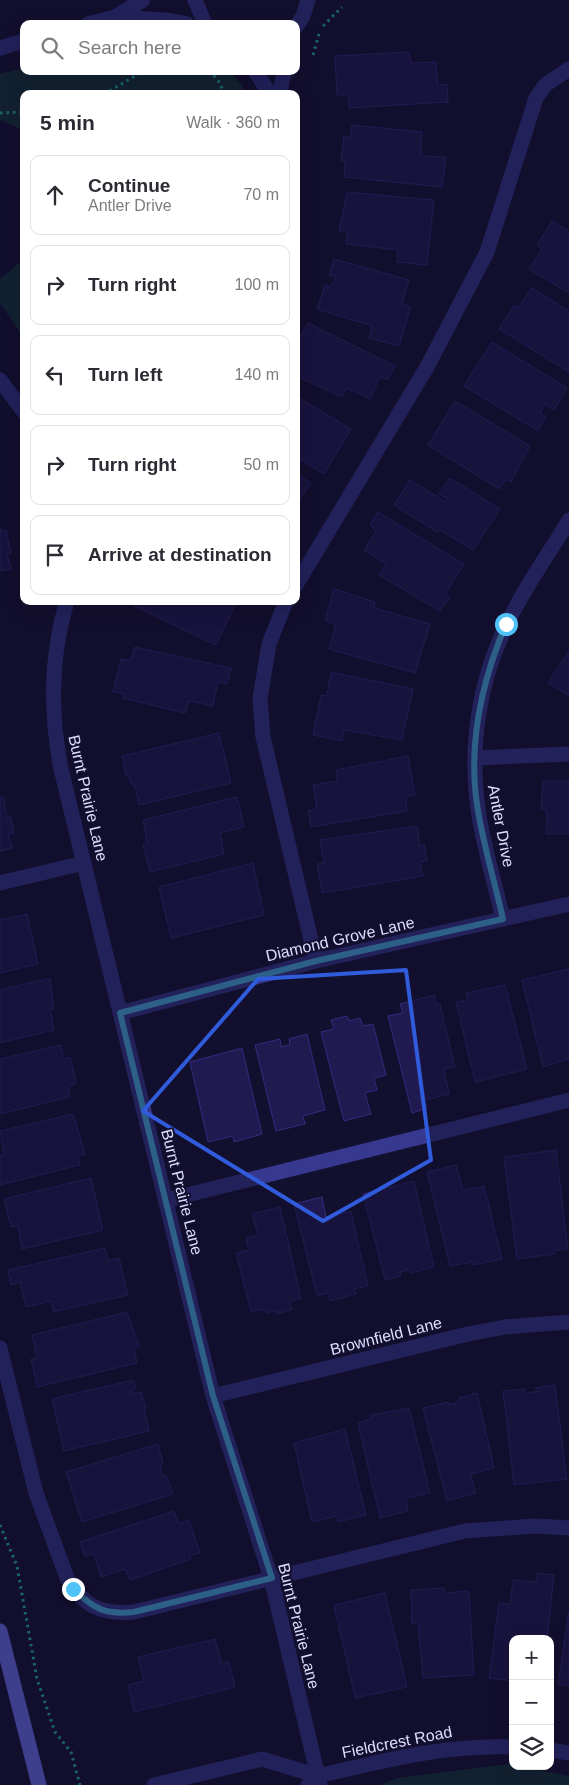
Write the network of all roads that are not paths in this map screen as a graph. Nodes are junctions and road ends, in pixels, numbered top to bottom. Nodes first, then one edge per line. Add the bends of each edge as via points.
1 (143, 0) edge
2 (195, 0) edge
3 (310, 2) edge
4 (115, 16) junction
5 (102, 20) edge
6 (165, 20) edge
7 (203, 20) edge
8 (300, 20) edge
9 (20, 42) edge
10 (0, 48) edge
11 (569, 69) edge
12 (258, 75) edge
13 (283, 75) edge
14 (267, 90) edge
15 (281, 90) edge
16 (0, 380) edge
17 (20, 407) edge
18 (569, 520) edge
19 (300, 577) edge
20 (66, 605) edge
21 (284, 605) edge
22 (569, 754) edge
23 (475, 758) junction
24 (84, 864) junction
25 (0, 883) edge
26 (569, 904) edge
27 (503, 919) junction
28 (316, 961) junction
29 (120, 1013) junction
30 (569, 1100) edge
31 (167, 1200) junction
32 (569, 1322) edge
33 (0, 1348) edge
34 (213, 1396) junction
35 (569, 1528) edge
36 (272, 1578) junction
37 (0, 1630) edge
38 (509, 1747) edge
39 (554, 1751) edge
40 (569, 1753) edge
41 (315, 1782) edge
42 (39, 1785) edge
43 (154, 1785) edge

1 - 4 street
2 - 7 street
3 - 8 street
4 - 5 street
4 - 6 street
9 - 10 street
11 - 19 street via 545,85 536,98 487,252 427,367
12 - 14 street
13 - 15 street
16 - 17 street
18 - 23 street, Antler Drive via 520,600 496,650 480,703
20 - 24 street, Burnt Prairie Lane via 56,647 52,709 61,769
21 - 28 street via 269,644 260,698 263,737
22 - 23 street
23 - 27 street, Antler Drive via 478,810
24 - 25 street
24 - 29 street, Burnt Prairie Lane
26 - 27 street, Diamond Grove Lane
27 - 28 street, Diamond Grove Lane
28 - 29 street, Diamond Grove Lane
29 - 31 street, Burnt Prairie Lane
30 - 31 street
31 - 34 street, Burnt Prairie Lane
32 - 34 street, Brownfield Lane via 505,1326
33 - 36 street via 36,1493 67,1578 82,1597 96,1608 115,1614
34 - 36 street, Burnt Prairie Lane
35 - 36 street via 535,1526 465,1531
36 - 41 street, Burnt Prairie Lane
37 - 42 main road
38 - 41 street, Fieldcrest Road via 426,1752
39 - 40 street
41 - 43 street, Fieldcrest Road via 262,1759

